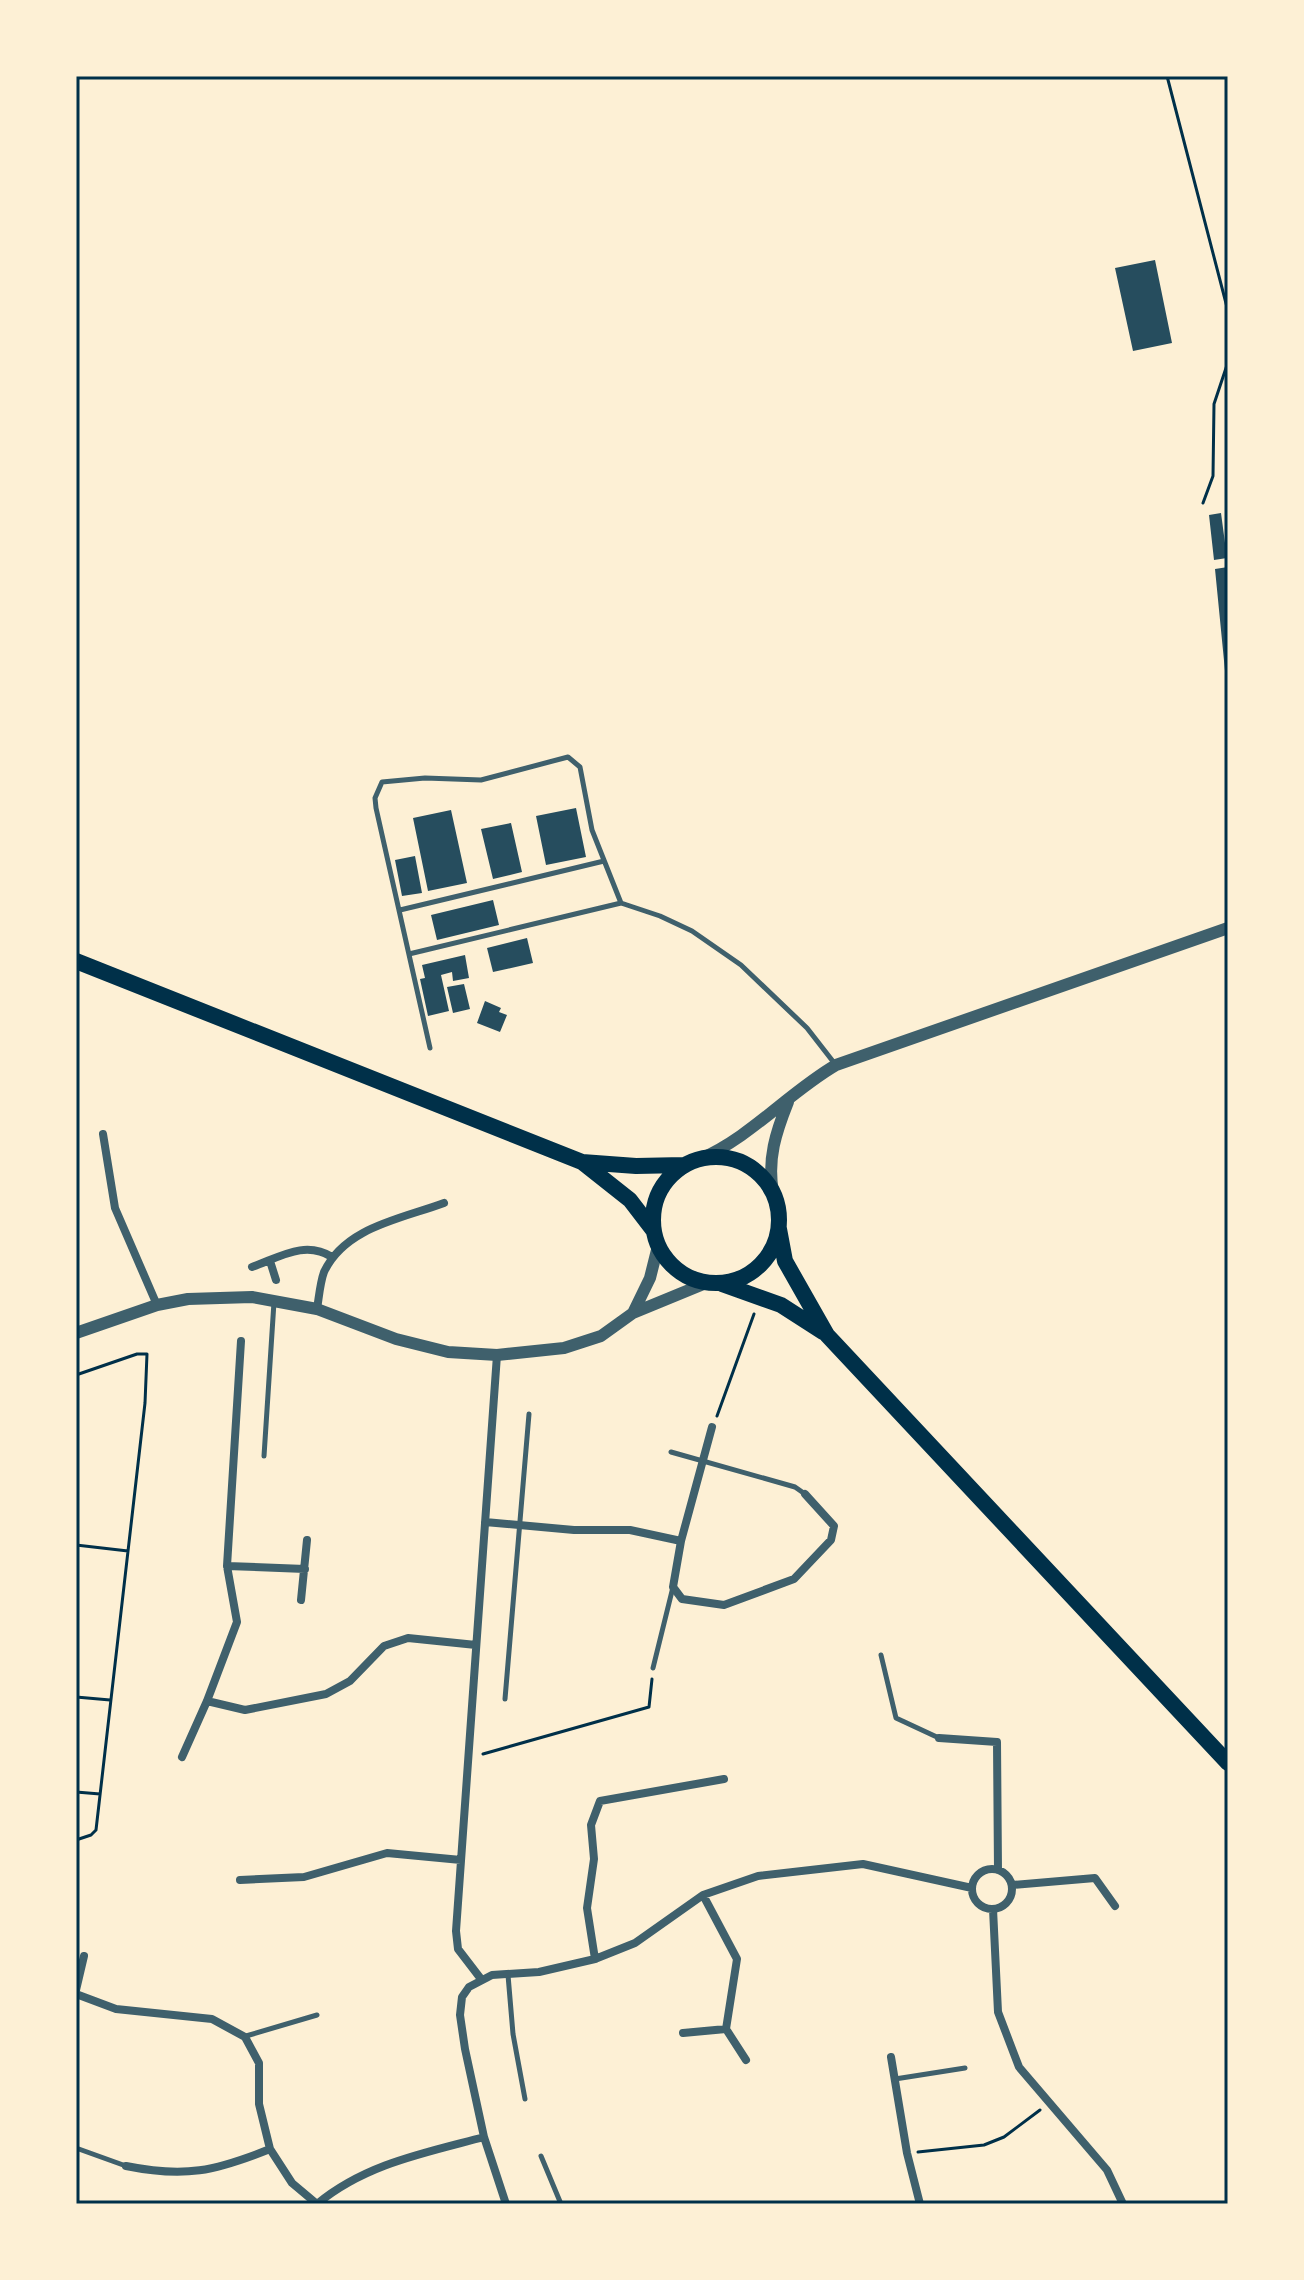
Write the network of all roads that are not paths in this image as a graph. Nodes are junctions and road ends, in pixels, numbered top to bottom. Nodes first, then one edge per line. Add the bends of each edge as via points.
1 (604, 861) junction
2 (621, 903) junction
3 (400, 910) junction
4 (1228, 928) edge
5 (409, 954) junction
6 (76, 961) edge
7 (430, 1048) dead end
8 (836, 1065) junction
9 (789, 1099) junction
10 (103, 1134) dead end
11 (582, 1162) junction
12 (692, 1162) junction
13 (773, 1192) junction
14 (444, 1203) dead end
15 (779, 1229) junction
16 (656, 1238) junction
17 (332, 1257) junction
18 (270, 1261) junction
19 (252, 1267) dead end
20 (276, 1280) dead end
21 (714, 1284) junction
22 (274, 1300) junction
23 (157, 1305) junction
24 (317, 1309) junction
25 (633, 1313) junction
26 (76, 1333) edge
27 (827, 1335) junction
28 (241, 1341) dead end
29 (497, 1355) junction
30 (529, 1414) dead end
31 (712, 1427) road end
32 (671, 1452) dead end
33 (264, 1456) dead end
34 (703, 1462) junction
35 (805, 1494) joint
36 (485, 1522) junction
37 (519, 1525) junction
38 (307, 1540) dead end
39 (681, 1541) junction
40 (227, 1566) junction
41 (305, 1569) junction
42 (673, 1587) junction
43 (301, 1600) dead end
44 (476, 1645) junction
45 (881, 1655) dead end
46 (653, 1668) road end
47 (505, 1699) dead end
48 (207, 1701) junction
49 (939, 1738) joint
50 (182, 1757) dead end
51 (1228, 1763) edge
52 (724, 1779) dead end
53 (461, 1860) junction
54 (998, 1870) junction
55 (240, 1880) dead end
56 (1012, 1885) junction
57 (972, 1888) junction
58 (703, 1895) junction
59 (1115, 1906) dead end
60 (993, 1909) junction
61 (84, 1956) dead end
62 (595, 1959) junction
63 (508, 1974) junction
64 (481, 1979) junction
65 (76, 1992) edge
66 (317, 2015) dead end
67 (726, 2029) junction
68 (683, 2033) dead end
69 (245, 2037) junction
70 (891, 2057) dead end
71 (746, 2060) dead end
72 (965, 2068) dead end
73 (894, 2079) junction
74 (525, 2099) dead end
75 (484, 2137) junction
76 (76, 2148) edge
77 (270, 2149) junction
78 (541, 2156) dead end
79 (126, 2166) joint
80 (317, 2204) edge
81 (506, 2204) edge
82 (561, 2204) edge
83 (920, 2204) edge
84 (1123, 2204) edge

1 - 2 lane
1 - 3 lane
1 - 3 lane via 580,767 568,757 481,780 390,779 382,782 375,798
2 - 5 lane
2 - 8 lane via 692,931 741,965 807,1028
3 - 5 lane
4 - 8 street
5 - 7 lane
6 - 11 highway
8 - 9 street
9 - 12 street via 727,1146
9 - 13 street via 772,1153
10 - 23 street via 115,1208
11 - 12 highway via 657,1167
11 - 16 highway via 630,1200
12 - 13 highway via 734,1159 750,1166
12 - 16 highway via 672,1174 656,1200
13 - 15 highway
14 - 17 street via 361,1233
15 - 21 highway via 760,1266 742,1278
15 - 27 highway via 785,1261
16 - 21 highway via 677,1271
16 - 25 street via 650,1278
17 - 18 street via 311,1248
17 - 24 street
18 - 19 street
18 - 20 street
21 - 25 street
21 - 27 highway via 781,1305
22 - 23 street via 220,1297
22 - 24 street
22 - 33 lane
23 - 26 street
24 - 29 street via 409,1343
25 - 29 street via 601,1336 564,1348
27 - 51 highway
28 - 40 street
29 - 36 street
30 - 37 lane
31 - 34 street
32 - 34 lane
34 - 35 lane
34 - 39 street
35 - 42 street via 834,1526 831,1540 794,1579 724,1605 682,1599
36 - 37 street
36 - 44 street
37 - 39 street via 630,1530
37 - 47 lane
38 - 41 street
39 - 42 street
40 - 41 street
40 - 48 street via 237,1622
41 - 43 street
42 - 46 lane
44 - 48 street via 408,1638 384,1646 350,1681 326,1694 245,1710
44 - 53 street
45 - 49 lane via 896,1718
48 - 50 street
49 - 54 street via 997,1742
52 - 62 street via 600,1801 591,1825 594,1859 587,1908
53 - 55 street via 387,1853 304,1877
53 - 64 street via 458,1949
54 - 56 street
54 - 57 street via 983,1871
56 - 59 street via 1095,1878
56 - 60 street via 1005,1904
57 - 58 street via 863,1864 758,1876
57 - 60 street via 980,1905
58 - 62 street via 635,1943
58 - 67 street via 737,1959
60 - 84 street via 998,2012 1019,2067 1107,2170
61 - 65 street
62 - 63 street
63 - 64 street
63 - 74 lane
64 - 75 street via 462,1997 460,2015
65 - 69 street via 116,2009 212,2019
66 - 69 lane
67 - 68 street
67 - 71 street
69 - 77 street via 259,2063 259,2104
70 - 73 street
72 - 73 lane
73 - 83 street
75 - 80 street via 383,2165
75 - 81 street
76 - 79 lane
77 - 79 street via 185,2174
77 - 80 street via 292,2183
78 - 82 lane

